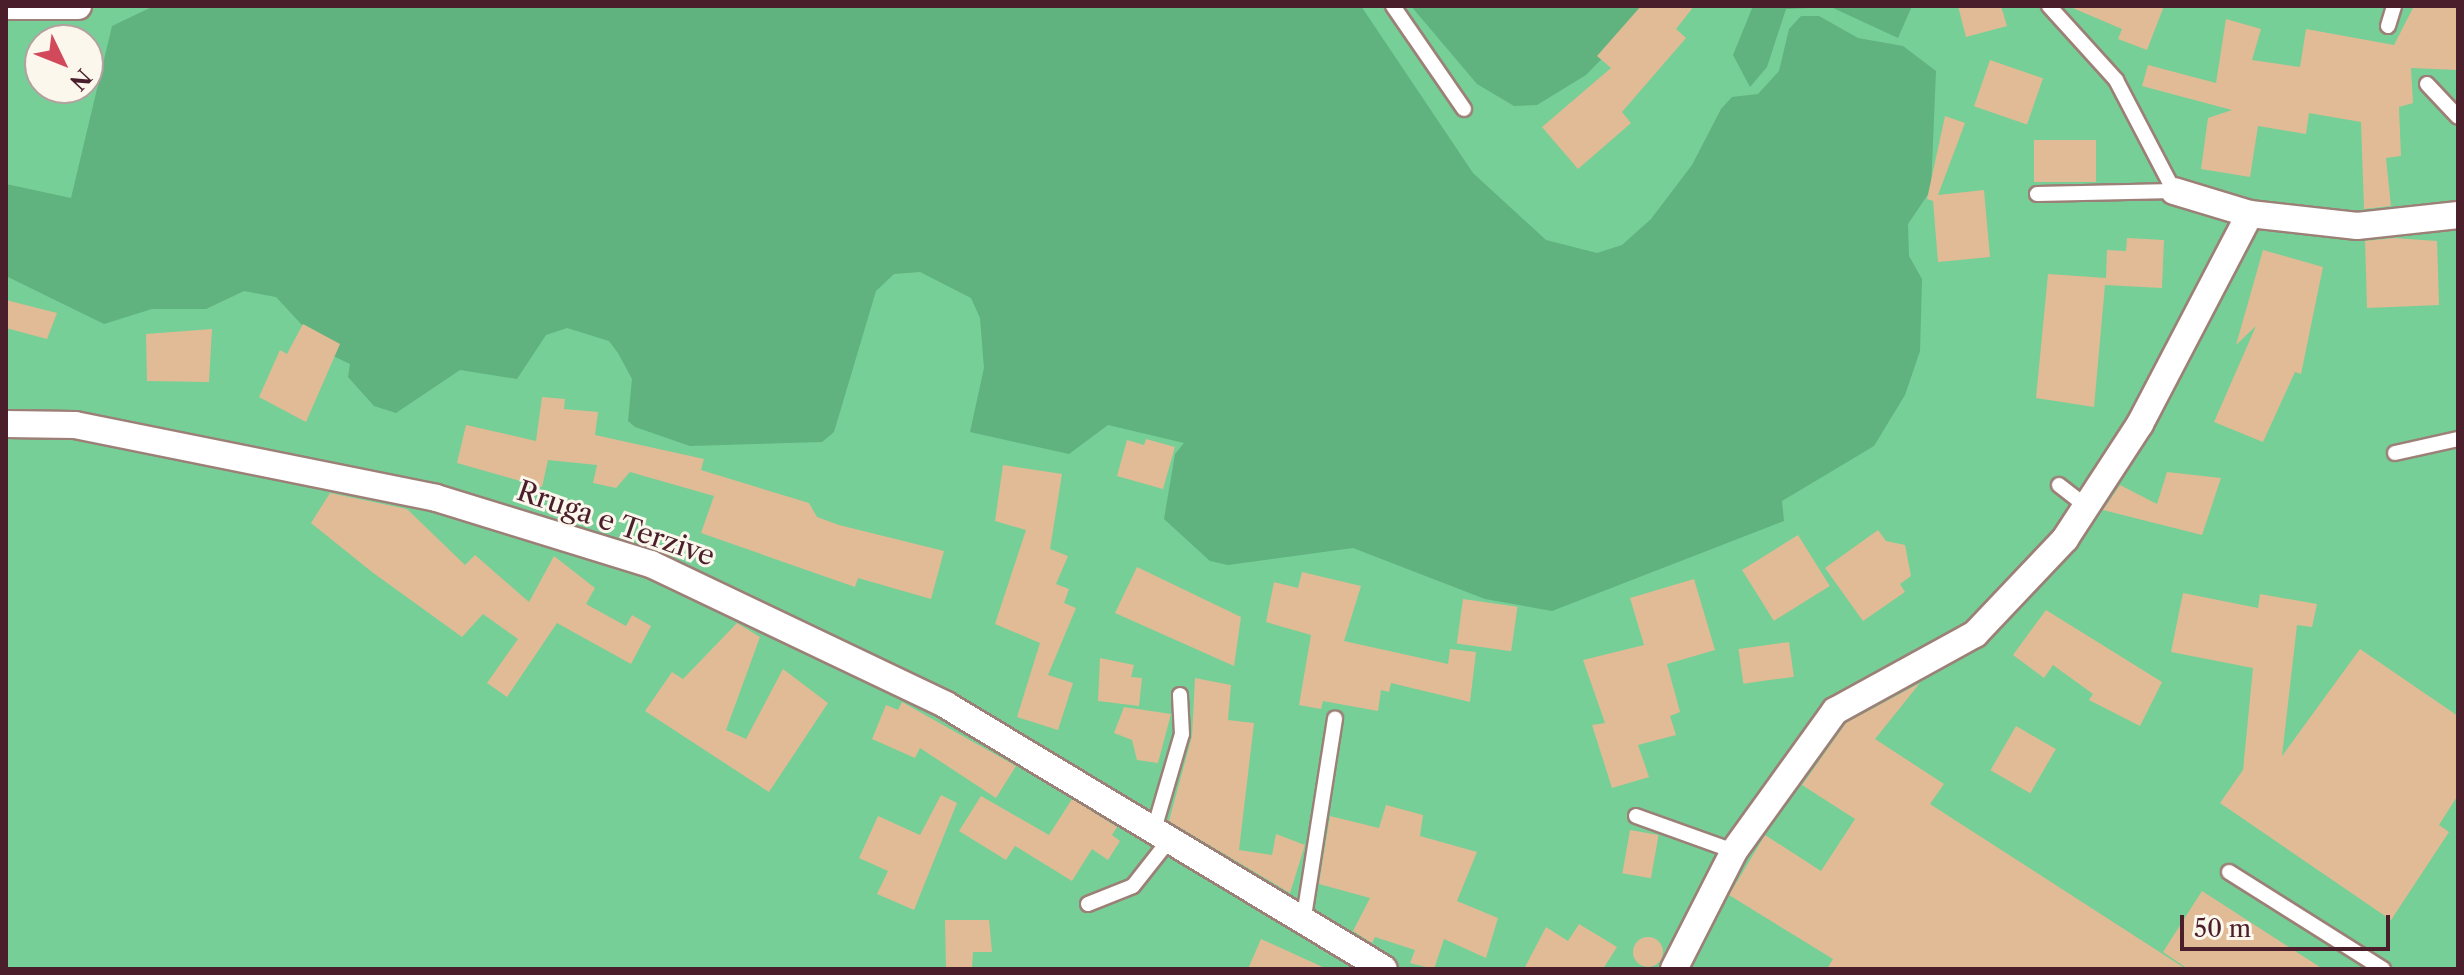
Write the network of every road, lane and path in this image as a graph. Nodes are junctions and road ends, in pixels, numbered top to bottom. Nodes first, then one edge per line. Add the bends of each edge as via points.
1 (9, 6) edge
2 (78, 6) edge
3 (1393, 6) edge
4 (2049, 6) edge
5 (2394, 6) edge
6 (2388, 26) dead end
7 (2427, 84) dead end
8 (1464, 109) dead end
9 (2458, 117) edge
10 (2174, 191) junction
11 (2037, 194) dead end
12 (2250, 214) junction
13 (2458, 215) edge
14 (6, 424) edge
15 (2458, 439) edge
16 (2395, 453) dead end
17 (2059, 485) dead end
18 (2088, 508) junction
19 (1180, 695) dead end
20 (1335, 718) dead end
21 (1636, 816) dead end
22 (1159, 839) junction
23 (1734, 851) junction
24 (2229, 872) dead end
25 (1088, 904) dead end
26 (1302, 925) junction
27 (1384, 969) edge
28 (1674, 969) edge
29 (2383, 969) edge

1 - 2 street
3 - 8 lane
4 - 10 lane via 2125,94
5 - 6 lane
7 - 9 lane
10 - 11 lane
10 - 12 street
12 - 13 street via 2357,226
12 - 18 street
14 - 22 street, Rruga e Terzive via 75,425 436,498 651,564 946,705
15 - 16 lane
17 - 18 lane
18 - 23 street via 1975,634 1835,711
19 - 22 lane via 1182,734
20 - 26 lane
21 - 23 lane
22 - 25 lane via 1133,886
22 - 26 street, Rruga e Terzive
23 - 28 street
24 - 29 lane
26 - 27 street, Rruga e Terzive

